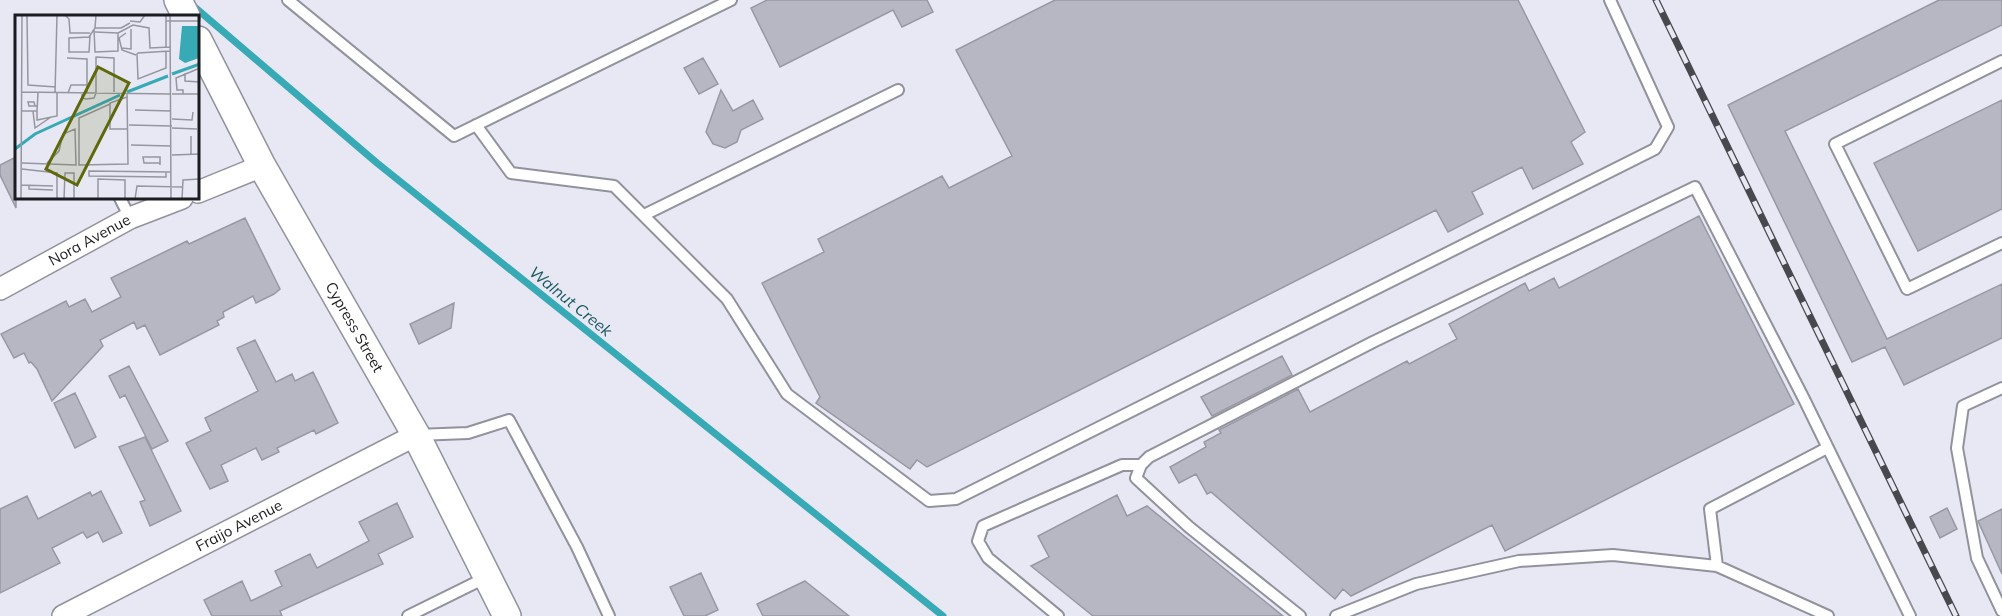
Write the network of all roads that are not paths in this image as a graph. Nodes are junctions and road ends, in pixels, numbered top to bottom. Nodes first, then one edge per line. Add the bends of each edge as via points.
1 (178, 0) edge
2 (288, 0) edge
3 (730, 0) edge
4 (1610, 0) edge
5 (186, 15) edge
6 (200, 44) edge
7 (2002, 61) edge
8 (898, 90) dead end
9 (476, 125) junction
10 (262, 166) junction
11 (200, 191) edge
12 (121, 200) edge
13 (177, 200) edge
14 (644, 215) junction
15 (130, 218) junction
16 (2002, 243) edge
17 (0, 289) edge
18 (2002, 388) edge
19 (416, 435) junction
20 (1827, 448) junction
21 (1141, 465) junction
22 (1718, 566) junction
23 (487, 576) junction
24 (2002, 611) edge
25 (63, 616) edge
26 (408, 616) edge
27 (507, 616) edge
28 (609, 616) edge
29 (1058, 616) edge
30 (1300, 616) edge
31 (1336, 616) edge
32 (1828, 616) edge
33 (1910, 616) edge

1 - 5 street
2 - 9 lane via 454,136
3 - 9 lane
4 - 14 lane via 1668,127 1655,149 956,499 929,501 787,394 727,299
6 - 10 street, Cypress Street
7 - 16 lane via 1835,144 1907,289
8 - 14 lane
9 - 14 lane via 511,173 614,186
10 - 11 street
10 - 19 street, Cypress Street
12 - 15 lane
13 - 15 street, Nora Avenue
15 - 17 street, Nora Avenue
18 - 24 lane via 1963,406 1957,448 1977,558
19 - 23 street, Cypress Street
19 - 25 street, Fraijo Avenue
19 - 28 lane via 468,433 509,420
20 - 21 lane via 1695,187 1373,342 1149,456
20 - 22 lane via 1710,509
20 - 33 lane
21 - 29 lane via 1122,465 983,526 978,541 988,558
21 - 30 lane via 1136,478 1189,527
22 - 31 lane via 1613,555 1519,561 1416,584
22 - 32 lane
23 - 26 lane
23 - 27 street, Cypress Street

